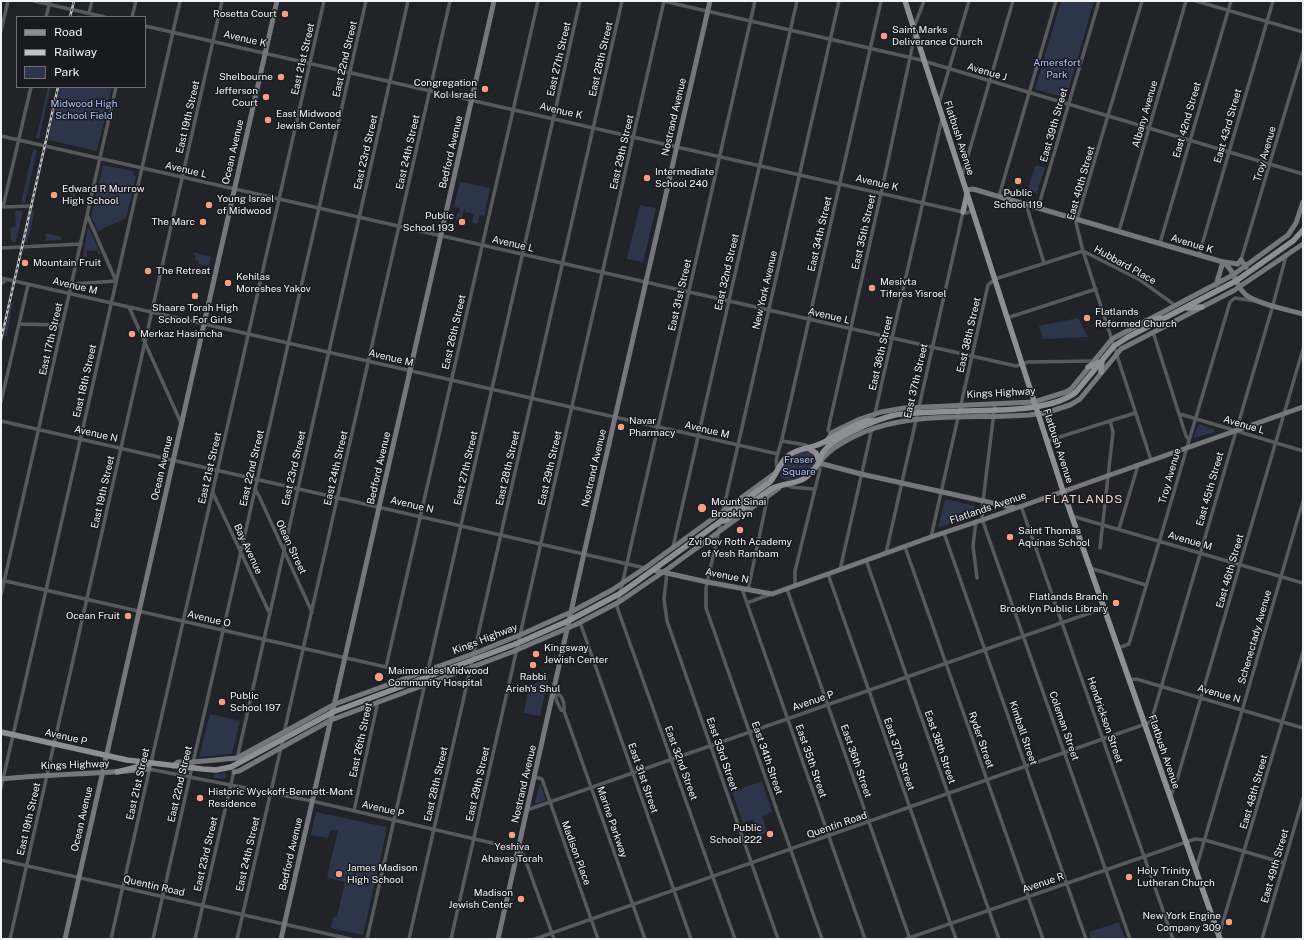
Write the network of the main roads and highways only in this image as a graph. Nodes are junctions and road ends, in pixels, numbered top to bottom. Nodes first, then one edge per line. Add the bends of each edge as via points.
1 (277, 1) edge
2 (494, 1) edge
3 (710, 1) edge
4 (905, 1) edge
5 (966, 192) junction
6 (1303, 202) edge
7 (963, 212) road end
8 (1303, 230) edge
9 (1303, 244) edge
10 (1223, 262) junction
11 (1246, 267) junction
12 (1235, 278) junction
13 (1216, 284) junction
14 (1239, 287) junction
15 (1202, 307) junction
16 (1185, 308) junction
17 (1303, 314) edge
18 (1167, 317) junction
19 (1146, 321) junction
20 (1102, 361) junction
21 (1088, 367) junction
22 (1101, 372) junction
23 (1035, 405) junction
24 (1303, 407) edge
25 (917, 413) junction
26 (1038, 414) junction
27 (873, 421) junction
28 (826, 442) junction
29 (808, 448) junction
30 (819, 463) junction
31 (778, 471) junction
32 (786, 485) junction
33 (1063, 491) junction
34 (1015, 508) junction
35 (721, 521) junction
36 (653, 570) junction
37 (665, 572) junction
38 (772, 594) joint
39 (572, 612) junction
40 (570, 620) junction
41 (568, 628) junction
42 (335, 704) junction
43 (333, 712) junction
44 (331, 720) junction
45 (1, 732) edge
46 (106, 755) junction
47 (151, 763) junction
48 (192, 765) junction
49 (149, 769) road end
50 (117, 772) junction
51 (234, 772) road end
52 (102, 773) junction
53 (2, 779) edge
54 (1219, 937) edge
55 (65, 939) edge
56 (281, 939) edge
57 (498, 939) edge

1 - 46 main road, Ocean Avenue
2 - 42 main road, Bedford Avenue
3 - 39 main road, Nostrand Avenue
4 - 5 main road, Flatbush Avenue
5 - 7 main road
5 - 10 main road, Avenue K via 972,188
5 - 23 main road, Flatbush Avenue
6 - 11 main road, Kings Highway via 1296,223 1288,235
8 - 12 main road, Kings Highway via 1293,241
9 - 14 main road, Kings Highway
10 - 11 main road via 1236,264 1241,260
10 - 12 main road, Avenue K
10 - 13 main road
11 - 12 main road, Kings Highway
12 - 13 main road, Kings Highway
12 - 14 main road, Avenue K
12 - 16 main road, Kings Highway
13 - 19 main road, Kings Highway
14 - 15 main road, Kings Highway
14 - 17 main road, Avenue K via 1249,298
15 - 16 main road
15 - 22 main road, Kings Highway via 1121,349
16 - 18 main road, Kings Highway
18 - 19 main road
18 - 20 main road, Kings Highway via 1114,346
19 - 21 main road, Kings Highway via 1112,339
20 - 21 main road
20 - 22 main road
20 - 23 main road, Kings Highway via 1071,396
21 - 23 main road, Kings Highway via 1071,389
22 - 26 main road, Kings Highway via 1080,399 1070,405
23 - 25 main road, Kings Highway via 994,410
23 - 25 main road, Kings Highway via 961,404
23 - 26 main road, Flatbush Avenue
24 - 33 main road, Flatlands Avenue
25 - 26 main road, Kings Highway via 958,417
25 - 27 main road, Kings Highway
25 - 28 main road, Kings Highway via 904,408 875,413 831,434
25 - 30 main road, Kings Highway via 844,442 825,454
26 - 33 main road, Flatbush Avenue
27 - 28 main road, Kings Highway via 869,420 855,426
27 - 30 main road, Kings Highway via 830,446 823,452
28 - 29 main road, Kings Highway
29 - 30 main road via 816,453
29 - 31 main road, Kings Highway via 788,456
30 - 32 main road, Kings Highway via 806,477
30 - 34 main road
31 - 32 main road
31 - 35 main road, Kings Highway via 766,486
31 - 39 main road, Kings Highway via 645,568
32 - 35 main road, Kings Highway via 776,486 725,521
32 - 37 main road, Kings Highway via 767,496
33 - 34 main road, Flatlands Avenue
33 - 54 main road, Flatbush Avenue
34 - 38 main road, Flatlands Avenue
35 - 36 main road, Kings Highway
36 - 37 main road, Avenue N
36 - 40 main road, Kings Highway via 621,592
37 - 38 main road, Avenue N
37 - 41 main road, Kings Highway via 619,602
39 - 40 main road, Nostrand Avenue
39 - 42 main road, Kings Highway via 474,653
40 - 41 main road, Nostrand Avenue
40 - 43 main road, Kings Highway via 518,643
41 - 44 main road, Kings Highway via 517,650
41 - 57 main road, Nostrand Avenue
42 - 43 main road, Bedford Avenue
42 - 48 main road, Kings Highway via 237,758
43 - 44 main road, Bedford Avenue
43 - 48 main road, Kings Highway via 235,764 216,770
44 - 51 main road, Kings Highway
44 - 56 main road, Bedford Avenue
45 - 46 main road, Avenue P
46 - 47 main road, Avenue P
46 - 52 main road, Ocean Avenue
47 - 48 main road, Kings Highway
47 - 50 main road
49 - 50 main road, Kings Highway
50 - 52 main road, Kings Highway
52 - 53 main road, Kings Highway
52 - 55 main road, Ocean Avenue

